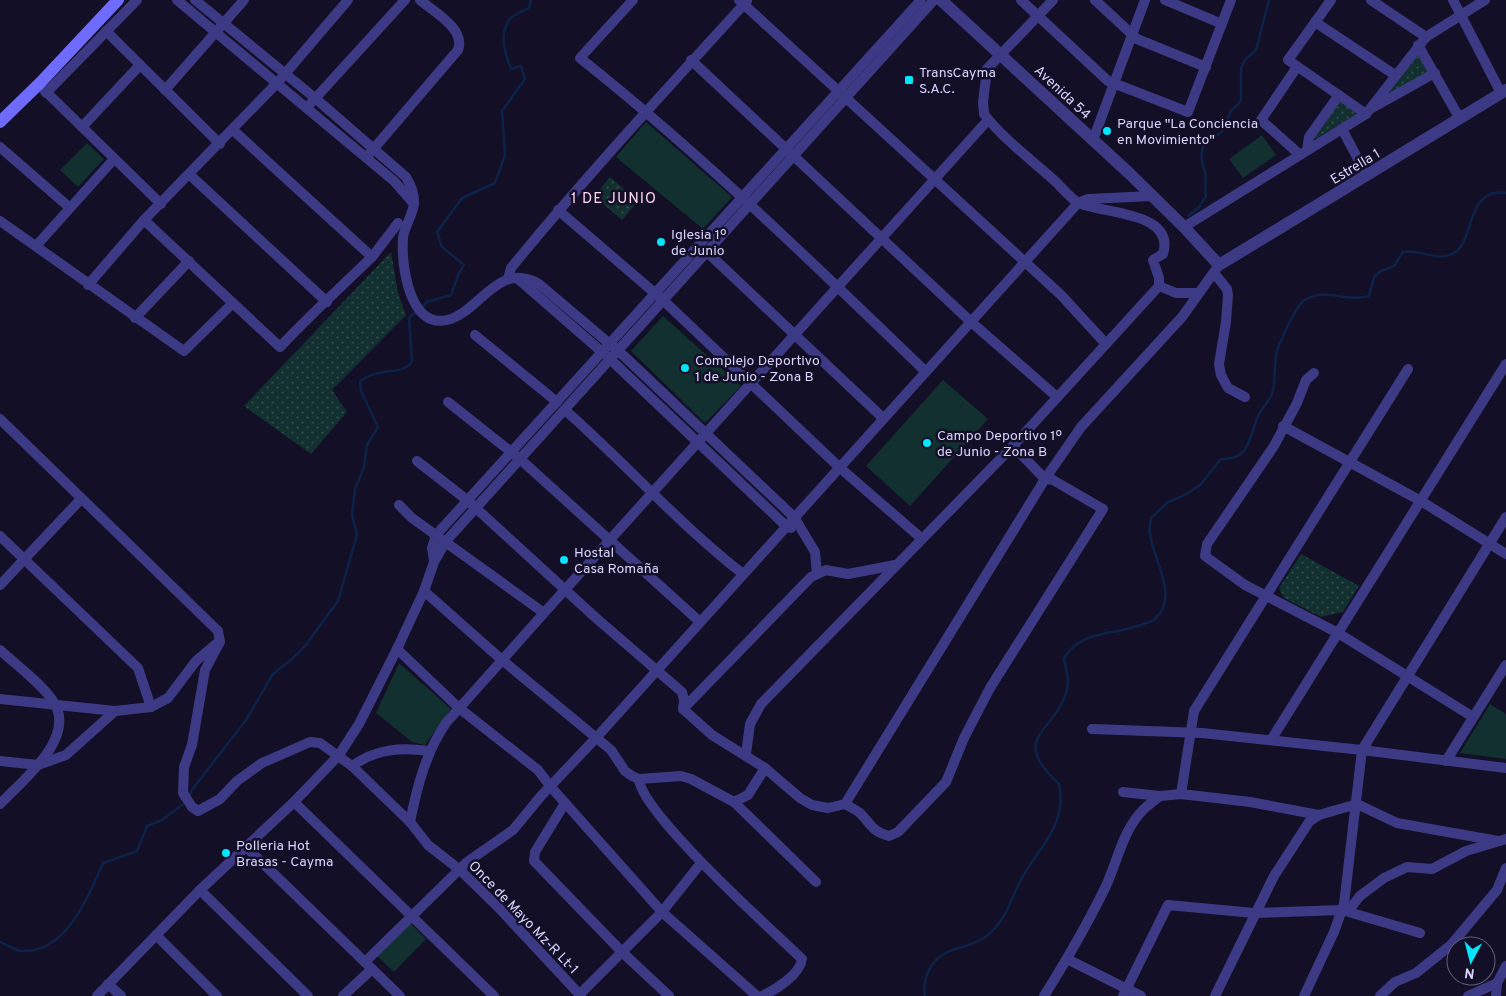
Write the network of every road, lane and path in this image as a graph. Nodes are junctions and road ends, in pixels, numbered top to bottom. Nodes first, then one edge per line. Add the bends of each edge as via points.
1 (118, 0) edge
2 (137, 0) edge
3 (177, 0) edge
4 (195, 0) edge
5 (244, 0) edge
6 (348, 0) edge
7 (405, 0) edge
8 (420, 0) edge
9 (633, 0) edge
10 (921, 0) edge
11 (934, 0) edge
12 (941, 0) edge
13 (1021, 0) edge
14 (1053, 0) edge
15 (1095, 0) edge
16 (1145, 0) edge
17 (1165, 0) edge
18 (1231, 0) edge
19 (1331, 0) edge
20 (1371, 0) edge
21 (1453, 0) edge
22 (1485, 0) edge
23 (744, 1) edge
24 (1462, 14) junction
25 (1038, 16) junction
26 (1315, 22) junction
27 (224, 24) junction
28 (1222, 24) junction
29 (106, 31) junction
30 (216, 32) junction
31 (1133, 36) junction
32 (1422, 41) junction
33 (1002, 54) junction
34 (691, 60) junction
35 (139, 66) junction
36 (1206, 67) junction
37 (1297, 67) junction
38 (1435, 73) junction
39 (285, 74) junction
40 (1395, 75) junction
41 (278, 82) junction
42 (1115, 83) junction
43 (42, 88) junction
44 (165, 90) junction
45 (838, 90) junction
46 (1503, 91) edge
47 (1339, 95) junction
48 (315, 98) junction
49 (846, 98) junction
50 (307, 107) junction
51 (646, 111) junction
52 (1369, 111) junction
53 (1460, 119) junction
54 (988, 120) junction
55 (0, 122) edge
56 (82, 127) junction
57 (1342, 129) junction
58 (233, 130) junction
59 (1093, 140) junction
60 (220, 144) junction
61 (0, 147) edge
62 (786, 148) junction
63 (1303, 152) junction
64 (369, 154) junction
65 (794, 155) junction
66 (114, 159) junction
67 (190, 175) junction
68 (1367, 176) junction
69 (934, 180) junction
70 (742, 196) junction
71 (1152, 196) junction
72 (1078, 203) junction
73 (161, 204) junction
74 (750, 204) junction
75 (69, 208) junction
76 (558, 210) junction
77 (144, 220) junction
78 (0, 221) edge
79 (398, 223) dead end
80 (1184, 227) junction
81 (882, 239) junction
82 (36, 246) junction
83 (707, 252) junction
84 (372, 257) junction
85 (188, 261) junction
86 (1024, 263) junction
87 (1216, 269) junction
88 (512, 278) junction
89 (88, 285) junction
90 (1159, 286) junction
91 (838, 287) junction
92 (1198, 293) junction
93 (655, 294) junction
94 (664, 301) junction
95 (327, 302) junction
96 (233, 303) junction
97 (136, 318) junction
98 (970, 322) junction
99 (475, 335) dead end
100 (795, 336) junction
101 (609, 343) junction
102 (1106, 344) junction
103 (618, 351) junction
104 (602, 352) junction
105 (610, 359) junction
106 (1506, 364) edge
107 (1408, 369) dead end
108 (925, 371) junction
109 (1314, 373) dead end
110 (752, 384) junction
111 (1057, 397) junction
112 (1245, 397) dead end
113 (448, 402) dead end
114 (556, 402) junction
115 (565, 410) junction
116 (883, 418) junction
117 (0, 419) edge
118 (1283, 426) junction
119 (706, 434) junction
120 (698, 443) junction
121 (1013, 446) junction
122 (511, 451) junction
123 (520, 459) junction
124 (417, 462) dead end
125 (1350, 462) junction
126 (839, 467) junction
127 (1045, 479) junction
128 (653, 493) junction
129 (81, 499) junction
130 (467, 500) junction
131 (1421, 501) junction
132 (399, 505) dead end
133 (475, 508) junction
134 (794, 517) junction
135 (1506, 517) edge
136 (786, 526) junction
137 (802, 532) junction
138 (436, 535) junction
139 (0, 536) edge
140 (921, 538) junction
141 (446, 541) junction
142 (610, 541) junction
143 (1489, 544) junction
144 (1506, 554) edge
145 (24, 559) junction
146 (434, 562) junction
147 (895, 565) junction
148 (743, 574) junction
149 (817, 574) junction
150 (0, 585) edge
151 (566, 589) junction
152 (424, 591) junction
153 (1266, 594) junction
154 (544, 613) junction
155 (700, 622) junction
156 (1338, 633) junction
157 (220, 642) junction
158 (398, 649) junction
159 (0, 650) edge
160 (502, 660) junction
161 (1506, 665) edge
162 (657, 670) junction
163 (1407, 675) junction
164 (0, 698) edge
165 (56, 706) junction
166 (151, 707) junction
167 (460, 708) junction
168 (683, 709) junction
169 (115, 711) junction
170 (1473, 717) junction
171 (1092, 730) dead end
172 (1190, 732) junction
173 (596, 738) junction
174 (1271, 740) junction
175 (1362, 750) junction
176 (429, 751) junction
177 (746, 754) junction
178 (339, 755) junction
179 (0, 761) edge
180 (1446, 761) junction
181 (38, 765) junction
182 (352, 766) junction
183 (765, 768) junction
184 (1506, 768) edge
185 (639, 779) junction
186 (550, 786) junction
187 (1123, 792) dead end
188 (1181, 794) junction
189 (1160, 796) junction
190 (294, 802) junction
191 (734, 802) junction
192 (565, 803) junction
193 (0, 804) edge
194 (846, 804) junction
195 (1357, 804) junction
196 (1319, 815) junction
197 (410, 822) junction
198 (1502, 840) edge
199 (246, 847) junction
200 (701, 863) junction
201 (1506, 868) edge
202 (460, 870) junction
203 (816, 882) dead end
204 (200, 890) junction
205 (1342, 910) junction
206 (662, 912) junction
207 (1254, 913) junction
208 (412, 917) junction
209 (1420, 933) dead end
210 (156, 935) junction
211 (623, 952) junction
212 (1067, 959) junction
213 (369, 965) junction
214 (1506, 966) edge
215 (1497, 983) junction
216 (108, 984) junction
217 (1125, 993) edge
218 (580, 995) edge
219 (97, 996) edge
220 (121, 996) edge
221 (217, 996) edge
222 (308, 996) edge
223 (343, 996) edge
224 (400, 996) edge
225 (494, 996) edge
226 (669, 996) edge
227 (757, 996) edge
228 (762, 996) edge
229 (1044, 996) edge
230 (1141, 996) edge
231 (1215, 996) edge
232 (1304, 996) edge
233 (1380, 996) edge
234 (1468, 996) edge
235 (1496, 996) edge

1 - 43 main road
2 - 29 street
3 - 30 street
4 - 27 street
5 - 27 street
6 - 39 street
7 - 48 street
8 - 64 street via 457,31 460,44
9 - 51 street via 580,58
10 - 45 street
11 - 49 street
12 - 33 street, Avenida 54
13 - 25 street
14 - 25 street
15 - 31 street
16 - 31 street
17 - 28 street
18 - 28 street
19 - 26 street
20 - 32 street
21 - 24 street
22 - 24 street
23 - 34 street
23 - 45 street
24 - 32 street
24 - 46 street via 1462,21
25 - 33 street
25 - 42 street via 1108,81
26 - 37 street via 1288,60
26 - 40 street
27 - 30 street
27 - 39 street
28 - 36 street
29 - 35 street
29 - 43 street
30 - 41 street
30 - 44 street
31 - 36 street
31 - 42 street
32 - 38 street
32 - 40 street
33 - 54 street via 986,69 982,109
33 - 59 street, Avenida 54
34 - 51 street
34 - 62 street
35 - 44 street
35 - 56 street
36 - 42 street via 1188,112
37 - 47 street
37 - 63 street via 1261,120
38 - 52 street
38 - 53 street
39 - 41 street
39 - 48 street
40 - 52 street
41 - 50 street
41 - 58 street
42 - 59 street
43 - 55 main road
43 - 56 street
44 - 60 street
45 - 49 street
45 - 62 street
46 - 53 street, Estrella 1
47 - 52 street
47 - 63 street via 1309,137
48 - 50 street
48 - 64 street
49 - 65 street
49 - 69 street
50 - 64 street
51 - 70 street
51 - 76 street
52 - 57 street
53 - 68 street, Estrella 1
54 - 69 street
54 - 72 street
56 - 66 street
57 - 63 street
57 - 68 street
58 - 60 street
58 - 84 street
59 - 71 street, Avenida 54
60 - 67 street
61 - 75 street
62 - 65 street
62 - 70 street
63 - 80 street
64 - 88 street via 414,204 403,236 412,300 419,311 441,321 454,318
65 - 74 street
65 - 81 street
66 - 73 street
66 - 75 street
67 - 73 street
67 - 95 street
68 - 87 street, Estrella 1
69 - 81 street
69 - 86 street
70 - 74 street
70 - 93 street
71 - 72 street
71 - 80 street, Avenida 54
72 - 86 street
72 - 90 street via 1140,218 1164,236 1163,254 1153,260
73 - 77 street
74 - 83 street
74 - 91 street
75 - 82 street
76 - 88 street via 511,268
76 - 93 street
77 - 85 street
77 - 89 street
78 - 82 street
79 - 84 street
80 - 87 street, Avenida 54
81 - 91 street
81 - 98 street
82 - 89 street
83 - 94 street
83 - 100 street
84 - 95 street
85 - 96 street
85 - 97 street
86 - 98 street
86 - 102 street via 1061,295
87 - 92 street
87 - 112 street via 1228,295 1219,359 1221,375 1228,388
88 - 101 street via 539,284
88 - 104 street
89 - 97 street
90 - 92 street via 1176,293
90 - 102 street
91 - 100 street
91 - 108 street
92 - 127 street via 1182,318 1081,427
93 - 94 street
93 - 101 street
94 - 103 street
94 - 110 street
95 - 96 street via 280,347
96 - 97 street via 184,351
98 - 108 street
98 - 111 street
99 - 114 street
100 - 110 street
100 - 116 street
101 - 103 street
101 - 104 street
102 - 111 street
103 - 105 street
103 - 119 street
104 - 105 street
104 - 114 street
105 - 115 street
105 - 120 street
106 - 131 street
107 - 125 street
108 - 116 street
109 - 118 street via 1306,380
110 - 119 street
110 - 126 street
111 - 121 street
113 - 122 street
114 - 122 street
115 - 123 street
115 - 128 street
116 - 126 street
117 - 129 street
118 - 125 street
118 - 153 street via 1274,446 1205,550 1205,556 1245,585
119 - 120 street
119 - 134 street
120 - 128 street
120 - 136 street
121 - 127 street
121 - 140 street
122 - 123 street
122 - 130 street
123 - 133 street
123 - 142 street
124 - 130 street
125 - 131 street
125 - 153 street
126 - 134 street
126 - 140 street
127 - 194 street
127 - 194 street via 1053,480 1103,509 990,688 946,782 898,832 889,836 870,827 860,813
128 - 142 street
128 - 148 street
129 - 145 street
129 - 157 street via 218,631
130 - 133 street
130 - 138 street
131 - 143 street
131 - 156 street
132 - 138 street
133 - 141 street
133 - 151 street
134 - 136 street
134 - 137 street
135 - 143 street
136 - 137 street
136 - 148 street
137 - 149 street via 816,552
138 - 141 street
138 - 146 street via 432,548
139 - 145 street
140 - 147 street
141 - 146 street
141 - 154 street
142 - 151 street
142 - 155 street
143 - 144 street
143 - 163 street
145 - 150 street
145 - 166 street via 138,668
146 - 152 street
147 - 149 street via 848,574 826,570
147 - 177 street via 761,704 750,724
148 - 155 street
149 - 168 street
151 - 154 street
151 - 162 street
152 - 158 street
152 - 160 street
153 - 156 street
153 - 172 street via 1194,711
154 - 160 street
155 - 162 street
156 - 163 street
156 - 174 street
157 - 166 street via 196,661 168,698
157 - 178 street, Once de Mayo Mz-R Lt-1 via 205,670 192,745 184,767 183,793 192,807 198,811 212,804 262,763 310,742 320,743
158 - 167 street
158 - 178 street
159 - 165 street
160 - 167 street
160 - 173 street
161 - 170 street
162 - 168 street via 682,692
162 - 173 street
163 - 170 street
163 - 175 street
164 - 165 street
165 - 169 street
165 - 181 street via 60,716 59,729 54,744
166 - 169 street
167 - 176 street via 446,723
167 - 186 street via 538,770
168 - 177 street via 712,735
169 - 181 street via 66,755
170 - 180 street
171 - 172 street
172 - 174 street
172 - 188 street
173 - 185 street via 611,750 625,771
173 - 186 street
174 - 175 street
175 - 180 street
175 - 195 street
176 - 182 street via 379,752 367,755
176 - 197 street
177 - 183 street
178 - 182 street, Once de Mayo Mz-R Lt-1
178 - 190 street
179 - 181 street
180 - 184 street
181 - 193 street
182 - 197 street, Once de Mayo Mz-R Lt-1
183 - 191 street via 748,794
183 - 194 street via 812,805 828,808
185 - 191 street via 681,776
185 - 200 street via 654,808
186 - 192 street
186 - 202 street via 510,833 481,851
187 - 189 street
188 - 189 street
188 - 196 street
189 - 212 street via 1141,811 1121,846 1106,885
190 - 199 street
190 - 208 street
191 - 203 street
192 - 206 street
192 - 211 street via 535,852 534,861
195 - 196 street
195 - 198 street via 1397,823
195 - 205 street
196 - 207 street via 1309,822
197 - 202 street, Once de Mayo Mz-R Lt-1 via 428,845
198 - 205 street via 1466,851 1432,869 1407,867 1384,878 1348,910
199 - 204 street
199 - 213 street
200 - 206 street
200 - 228 street via 802,959 801,965 781,985
201 - 233 street via 1497,890 1451,945 1416,973 1395,982
202 - 208 street
202 - 218 street, Once de Mayo Mz-R Lt-1
204 - 210 street
204 - 222 street
205 - 207 street
205 - 209 street
205 - 232 street
206 - 211 street
206 - 227 street
207 - 217 street via 1168,905
207 - 231 street
208 - 213 street
208 - 225 street
210 - 216 street
210 - 221 street
211 - 218 street
211 - 226 street
212 - 217 street
212 - 229 street
213 - 223 street
213 - 224 street
214 - 215 street
215 - 234 street
215 - 235 street
216 - 219 street
216 - 220 street
217 - 230 street

